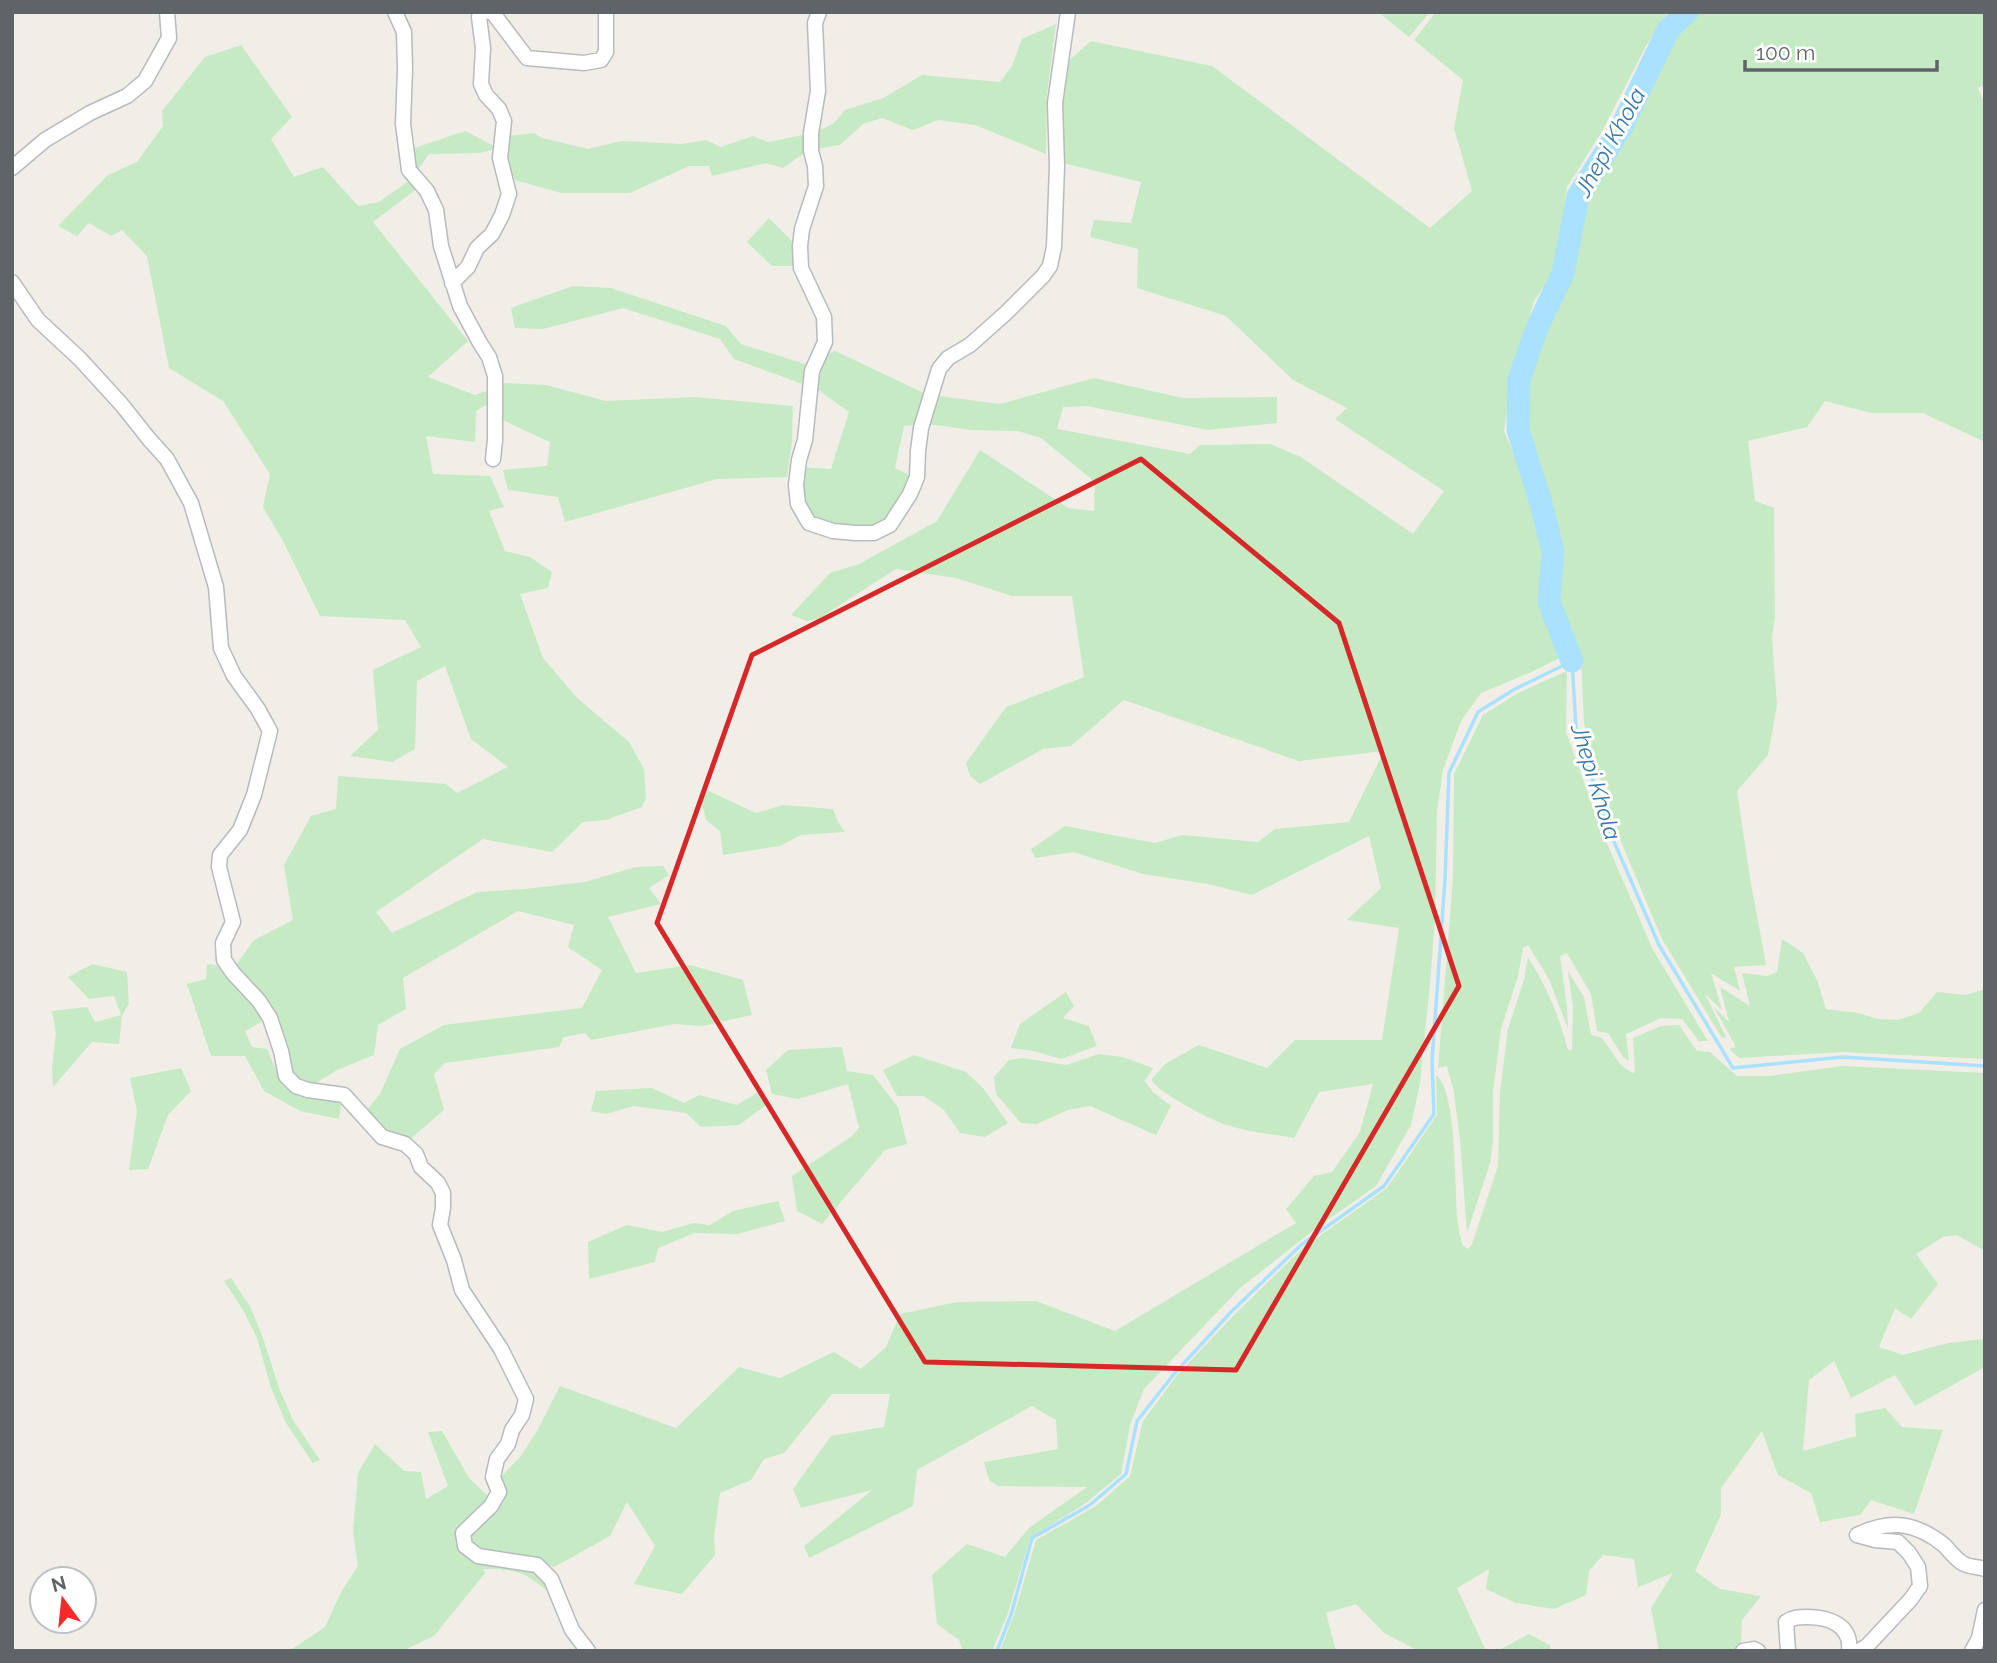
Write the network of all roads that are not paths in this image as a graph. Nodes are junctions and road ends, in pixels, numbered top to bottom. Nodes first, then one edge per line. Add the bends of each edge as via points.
1 (167, 12) edge
2 (395, 12) edge
3 (483, 12) edge
4 (490, 12) edge
5 (606, 12) edge
6 (819, 12) edge
7 (1068, 12) edge
8 (12, 168) edge
9 (12, 282) edge
10 (452, 283) junction
11 (493, 459) dead end
12 (1985, 1569) edge
13 (1985, 1610) edge
14 (588, 1651) edge
15 (1743, 1651) edge
16 (1758, 1651) edge
17 (1788, 1651) edge
18 (1849, 1651) edge
19 (1859, 1651) edge
20 (1972, 1651) edge

1 - 8 street via 169,38 145,81 127,96 45,141
2 - 10 street via 404,32 403,124 409,170 436,210
3 - 10 street via 479,17 481,84 504,121 500,158 509,194 492,234
4 - 5 street via 527,58 584,63 601,60 607,52
6 - 7 street via 815,23 818,91 811,134 816,186 800,246 801,268 824,317 825,342 812,371 806,440 796,485 809,523 855,534 874,533 890,525 910,494 917,477 921,428 939,369 1007,312 1050,266 1057,166 1055,103
9 - 14 street via 38,320 80,359 167,459 191,503 216,587 221,648 270,731 240,830 220,855 233,922 223,943 224,960 270,1018 286,1076 308,1090 344,1095 382,1137 405,1143 438,1183 443,1193 440,1225 462,1290 501,1349 526,1399 497,1459 494,1477 499,1492 463,1533 465,1546 478,1556 537,1565 551,1578 572,1630
10 - 11 street via 495,376
12 - 19 street via 1964,1564 1920,1528 1874,1527 1857,1535 1898,1542 1918,1567 1920,1586
13 - 20 street
15 - 16 street
17 - 18 street via 1786,1622 1793,1617 1815,1617 1832,1620 1843,1629

